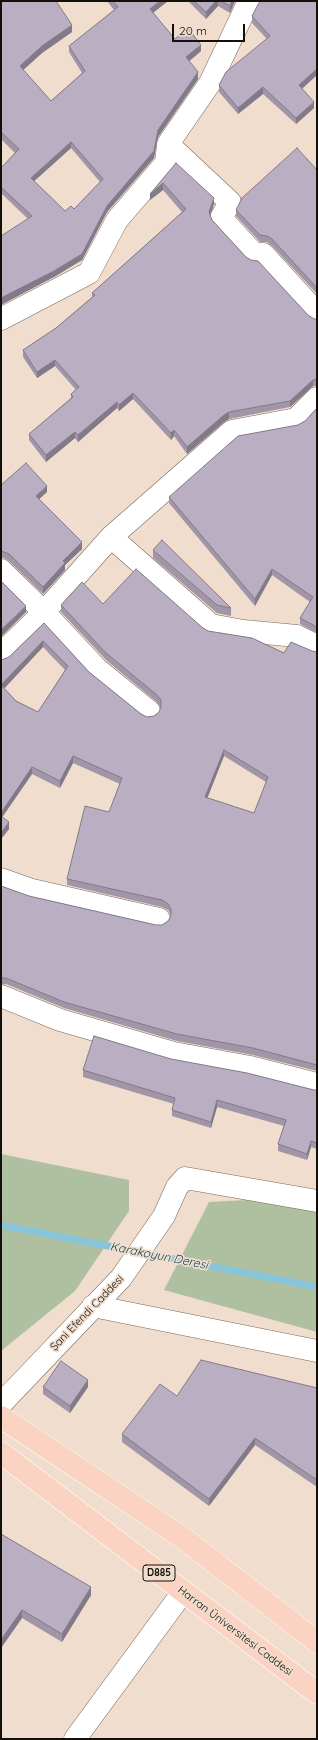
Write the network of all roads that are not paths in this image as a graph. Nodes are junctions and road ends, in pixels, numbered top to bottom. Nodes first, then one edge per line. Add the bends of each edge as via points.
1 (249, 1) edge
2 (168, 144) junction
3 (317, 313) edge
4 (1, 319) edge
5 (317, 398) edge
6 (111, 537) junction
7 (1, 570) edge
8 (44, 612) junction
9 (317, 646) edge
10 (1, 654) edge
11 (150, 711) dead end
12 (1, 879) edge
13 (159, 919) dead end
14 (1, 996) edge
15 (317, 1084) edge
16 (317, 1201) edge
17 (93, 1306) junction
18 (317, 1351) edge
19 (1, 1404) edge
20 (1, 1417) edge
21 (1, 1453) edge
22 (183, 1592) junction
23 (317, 1642) edge
24 (317, 1693) edge
25 (75, 1739) edge

1 - 2 street via 210,84
2 - 3 street via 230,202 221,218 254,255 263,254
2 - 4 street via 166,163 117,220 89,273
5 - 6 street via 296,419 232,431
6 - 8 street
6 - 9 street via 211,625 297,636
7 - 8 street
8 - 10 street
8 - 11 street via 97,669
12 - 13 street via 32,890
14 - 15 street via 60,1020 174,1053 250,1067
16 - 17 street, Şani Efendi Caddesi via 185,1178 177,1187 164,1216 121,1278
17 - 18 street
17 - 19 street, Şani Efendi Caddesi
20 - 23 main road via 183,1538
21 - 22 main road, Harran Üniversitesi Caddesi / D885
22 - 24 main road, Harran Üniversitesi Caddesi / D885
22 - 25 street

